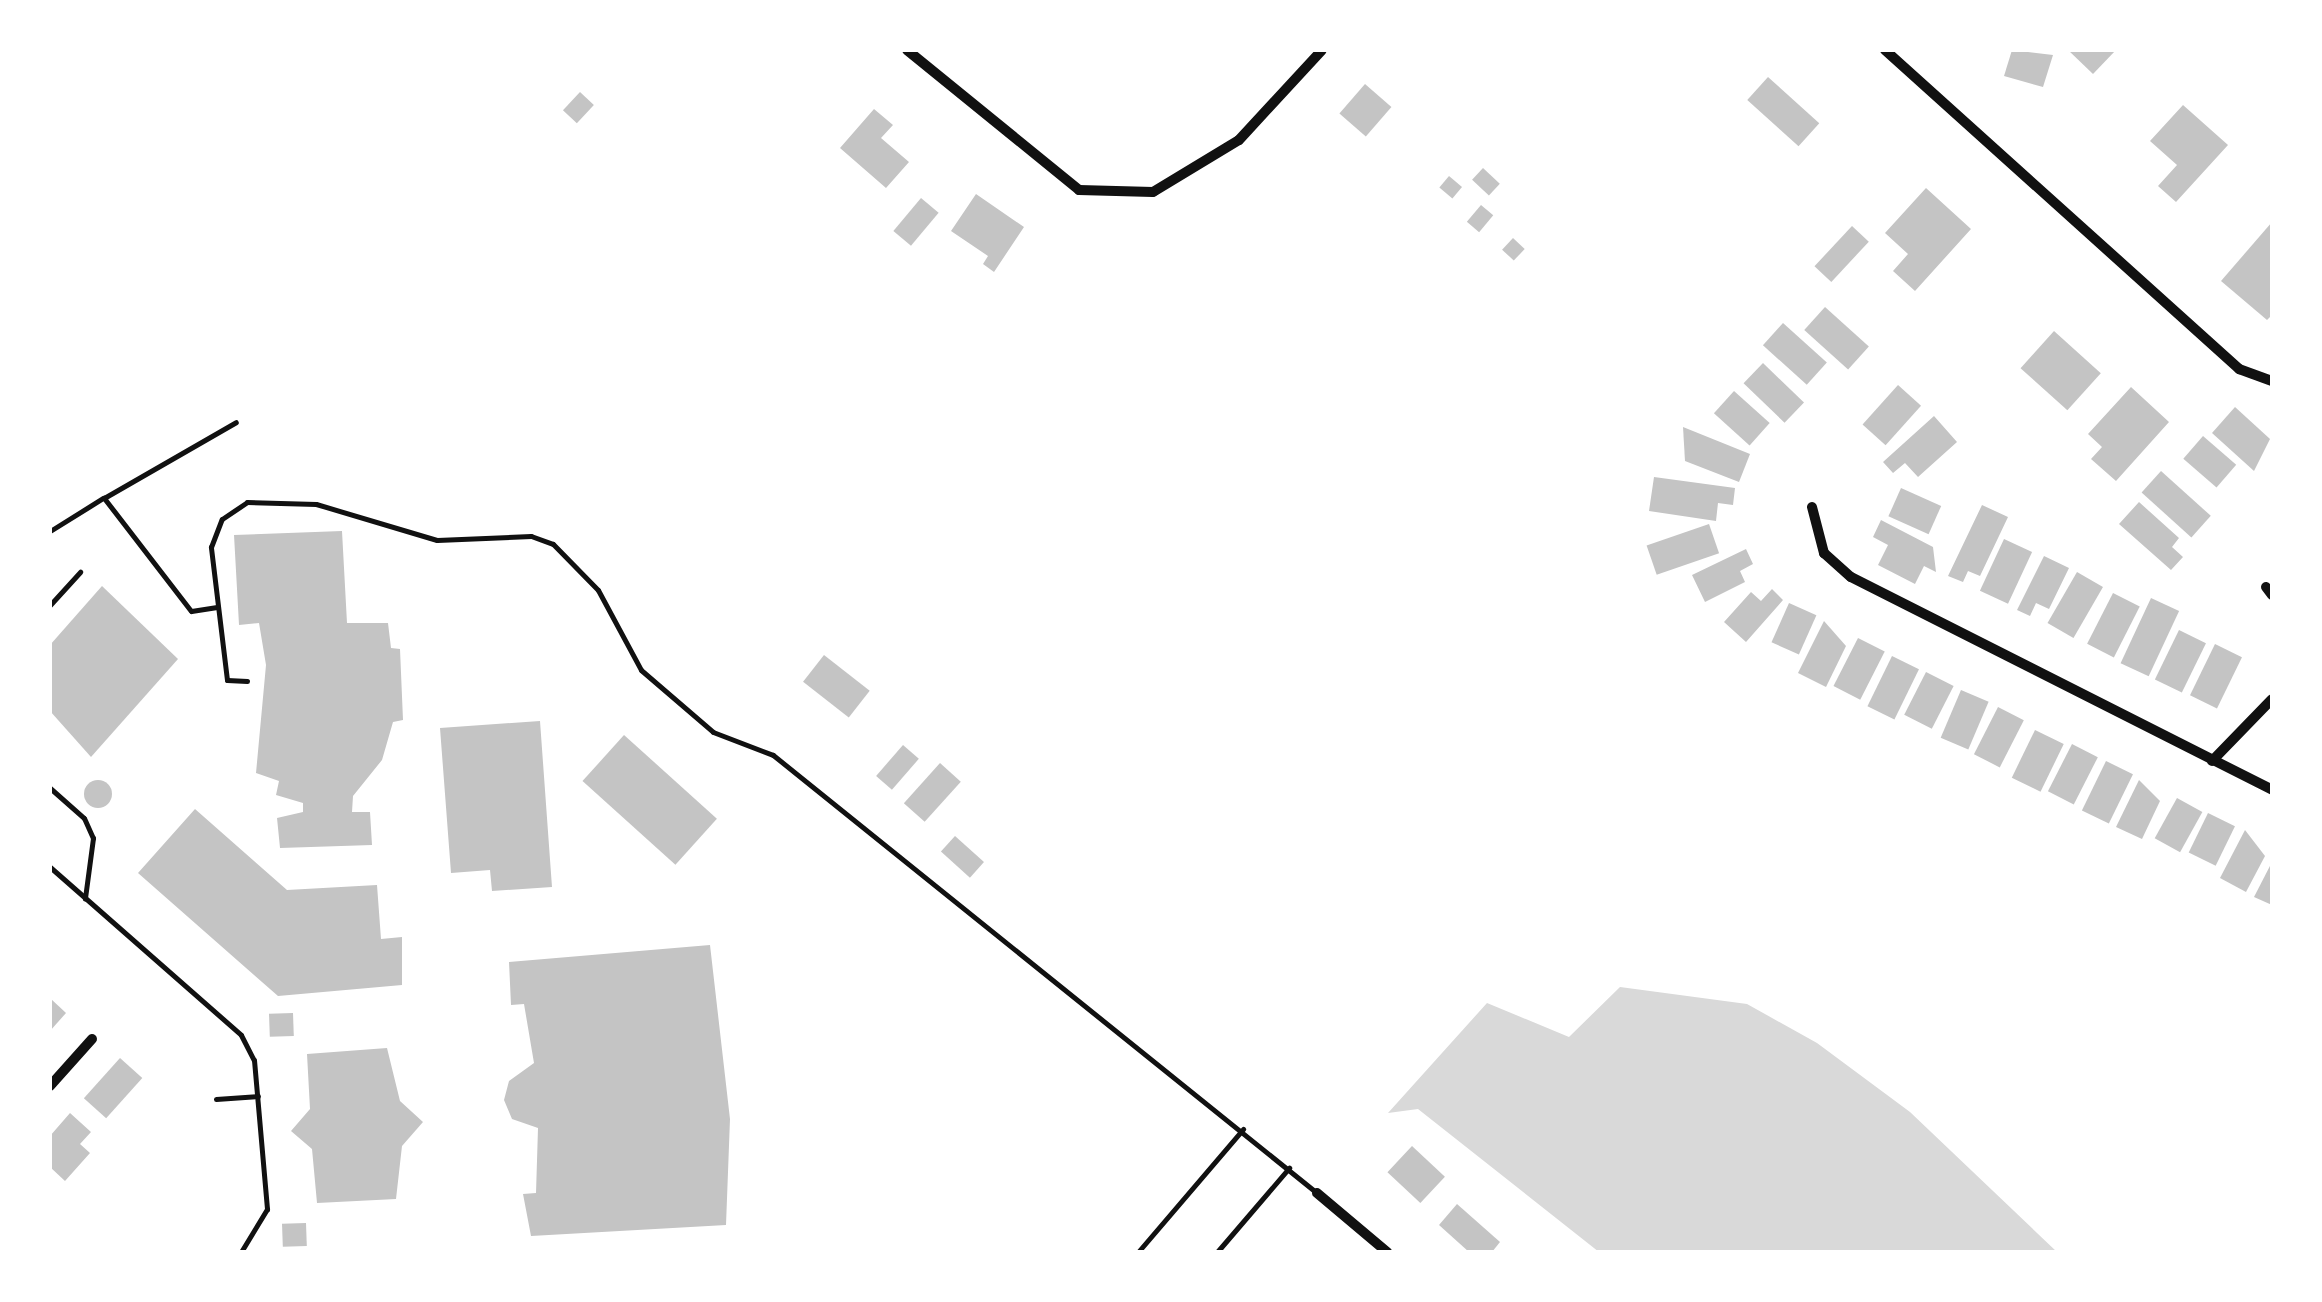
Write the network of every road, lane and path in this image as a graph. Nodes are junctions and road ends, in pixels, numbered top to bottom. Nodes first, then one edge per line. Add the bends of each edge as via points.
1 (907, 50) edge
2 (1322, 50) edge
3 (1885, 50) edge
4 (2272, 381) edge
5 (236, 422) dead end
6 (104, 498) junction
7 (1812, 507) dead end
8 (50, 531) edge
9 (80, 572) dead end
10 (50, 605) edge
11 (218, 607) junction
12 (247, 682) dead end
13 (2272, 699) edge
14 (2212, 761) junction
15 (50, 788) edge
16 (2272, 790) edge
17 (50, 867) edge
18 (86, 898) junction
19 (92, 1039) dead end
20 (50, 1086) edge
21 (258, 1096) junction
22 (216, 1098) dead end
23 (1243, 1129) junction
24 (1289, 1168) junction
25 (1317, 1193) joint
26 (241, 1252) edge
27 (1138, 1252) edge
28 (1217, 1252) edge
29 (1387, 1252) edge

1 - 2 street via 1079,190 1153,192 1239,140
3 - 4 street via 2239,369
5 - 6 lane
6 - 8 lane
6 - 11 lane via 191,611
7 - 14 street via 1824,553 1851,577
9 - 10 lane
11 - 12 lane via 228,680
11 - 23 lane via 210,547 222,519 247,502 316,504 437,540 531,536 553,544 598,590 640,670 713,732 773,755
13 - 14 street
14 - 16 street
15 - 18 lane via 84,818 93,838
17 - 18 lane
18 - 21 lane via 240,1034
19 - 20 street
21 - 22 lane
21 - 26 lane via 268,1209
23 - 24 lane
23 - 27 lane
24 - 25 lane
24 - 28 lane
25 - 29 street

